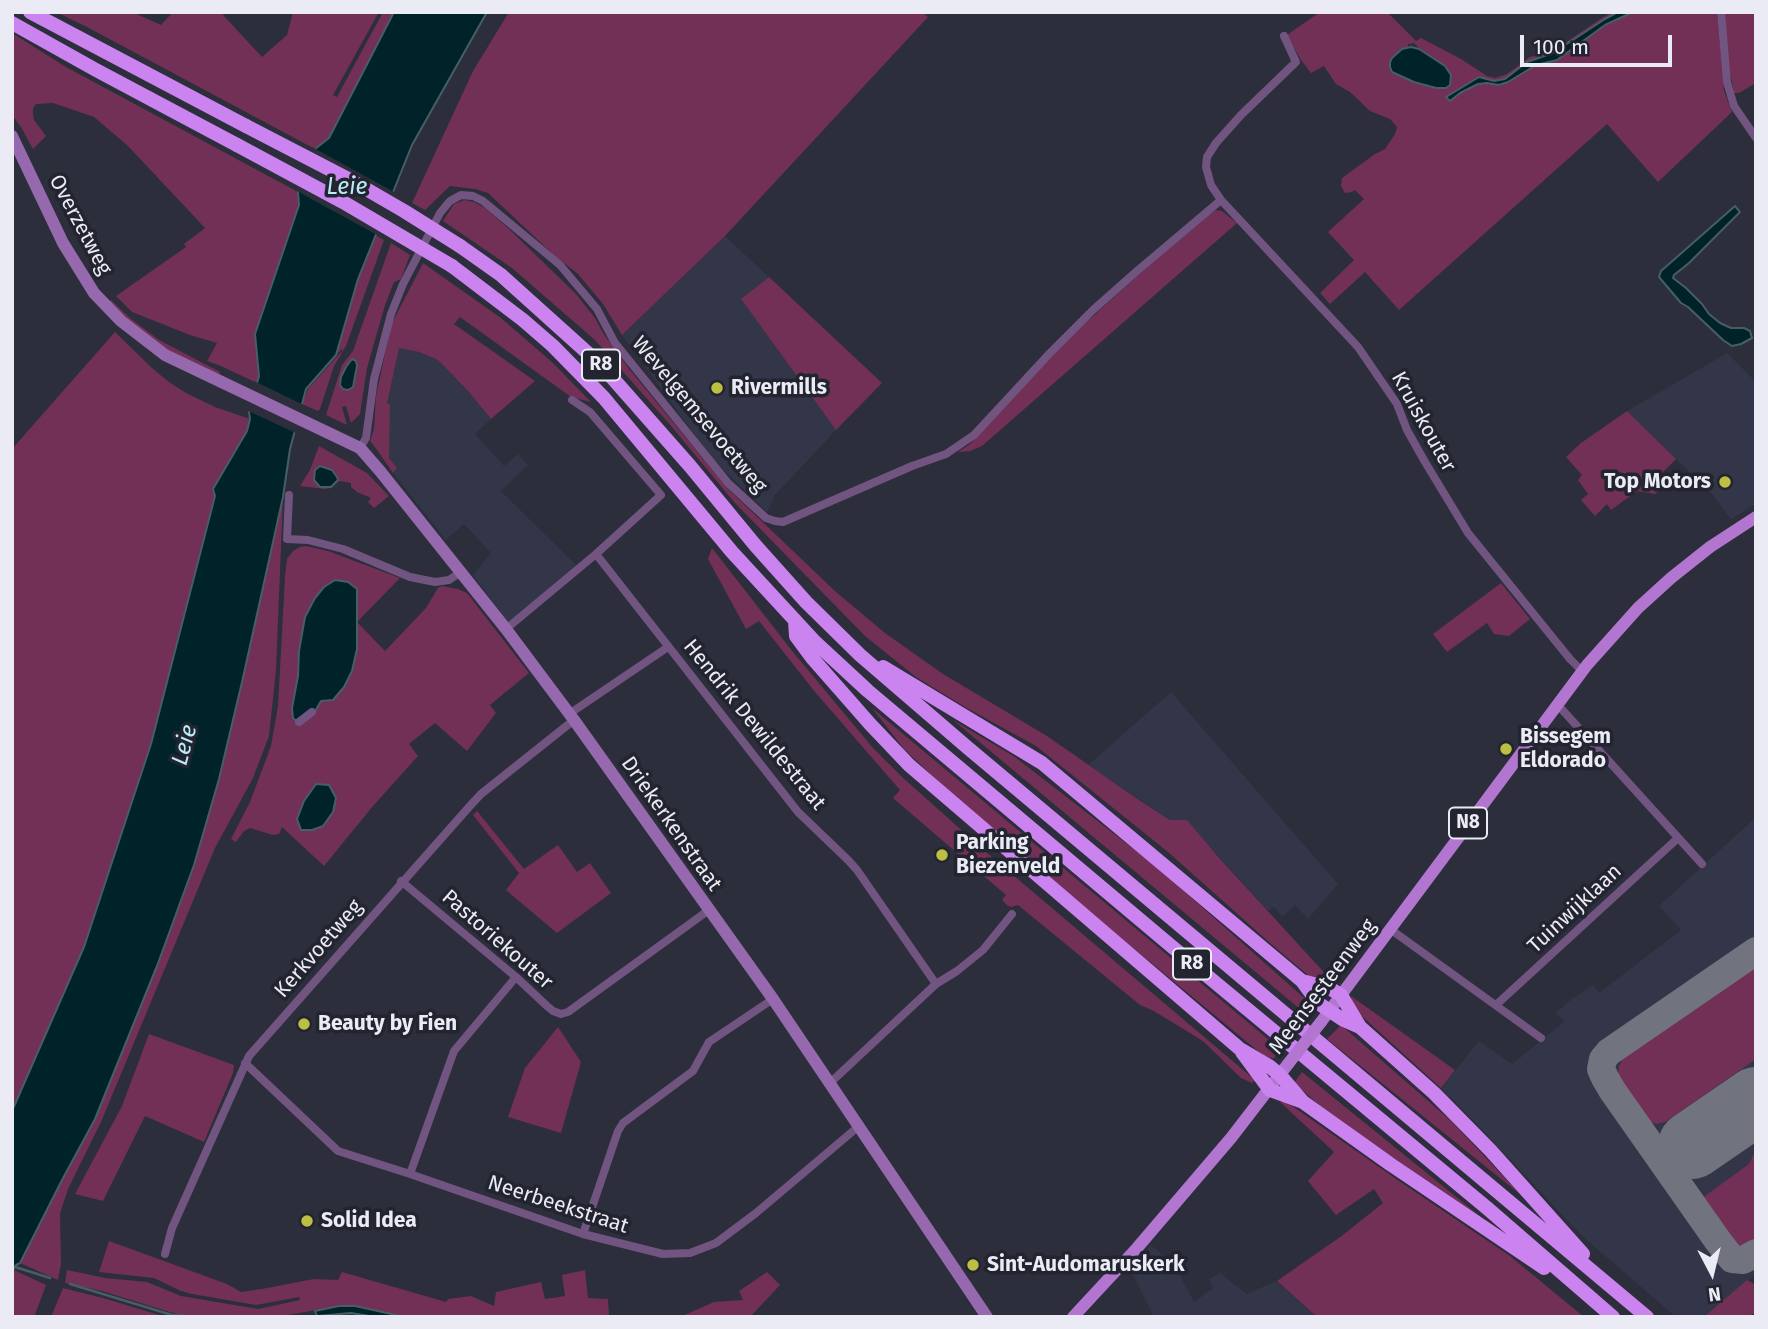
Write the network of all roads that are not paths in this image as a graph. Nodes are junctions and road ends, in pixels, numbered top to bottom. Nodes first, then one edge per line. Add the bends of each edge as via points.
1 (30, 12) edge
2 (1721, 12) edge
3 (12, 23) edge
4 (1284, 36) dead end
5 (12, 136) edge
6 (1756, 138) edge
7 (1221, 200) junction
8 (572, 400) dead end
9 (271, 407) joint
10 (360, 448) junction
11 (289, 495) dead end
12 (1756, 517) edge
13 (596, 554) junction
14 (461, 572) junction
15 (795, 620) junction
16 (506, 629) junction
17 (668, 647) junction
18 (860, 655) junction
19 (1584, 669) junction
20 (1557, 704) junction
21 (313, 712) dead end
22 (571, 717) junction
23 (299, 722) dead end
24 (1678, 838) junction
25 (1702, 864) dead end
26 (401, 881) junction
27 (709, 910) junction
28 (1012, 914) dead end
29 (1390, 929) junction
30 (516, 977) junction
31 (1302, 981) junction
32 (936, 984) junction
33 (1341, 995) junction
34 (773, 999) junction
35 (1496, 1005) junction
36 (1325, 1016) junction
37 (1360, 1027) junction
38 (1541, 1038) dead end
39 (1240, 1049) junction
40 (245, 1063) junction
41 (1284, 1070) junction
42 (830, 1083) junction
43 (1270, 1090) junction
44 (1303, 1102) junction
45 (859, 1126) junction
46 (410, 1174) junction
47 (583, 1234) junction
48 (165, 1254) dead end
49 (1616, 1291) junction
50 (1595, 1302) junction
51 (987, 1317) edge
52 (1073, 1317) edge
53 (1613, 1317) edge
54 (1647, 1317) edge

1 - 18 highway, R8, bridge via 354,183 501,275 601,365 763,555
2 - 6 street via 1727,82 1734,106
3 - 15 highway, R8, bridge via 343,202 452,266 523,320 596,389
4 - 7 street, Kruiskouter via 1296,62 1207,157 1208,176
5 - 9 street, Overzetweg via 63,243 94,293 165,355
7 - 10 street, Wevelgemsevoetweg via 1093,310 974,435 946,454 783,522 766,518 728,483 614,343 597,309 560,265 483,201 461,195 440,213 391,314 374,379 366,438
7 - 19 street, Kruiskouter via 1358,347 1397,404 1407,430 1468,533 1570,659
8 - 13 street via 590,412 661,495
9 - 10 street, Driekerkenstraat
10 - 14 street, Driekerkenstraat
11 - 14 street via 287,539 343,549 410,577 435,582
12 - 19 main road, N8 via 1671,578
13 - 16 street
13 - 17 street, Hendrik Dewildestraat
14 - 16 street, Driekerkenstraat
15 - 39 highway via 796,636 813,659 909,765
15 - 50 highway, R8 via 868,691
16 - 22 street, Driekerkenstraat
17 - 22 street, Kerkvoetweg
17 - 32 street, Hendrik Dewildestraat via 798,812 857,870
18 - 31 highway via 1042,763
18 - 49 highway, R8
19 - 20 main road, Meensesteenweg / N8
20 - 24 street
20 - 29 main road, Meensesteenweg / N8
21 - 23 street
22 - 26 street, Kerkvoetweg via 481,794
22 - 27 street, Driekerkenstraat
24 - 25 street
24 - 35 street, Tuinwijklaan
26 - 30 street, Pastoriekouter
26 - 40 street, Kerkvoetweg
27 - 30 street, Pastoriekouter via 568,1012 553,1011
27 - 34 street, Driekerkenstraat
28 - 32 street via 983,950
29 - 33 main road, Meensesteenweg / N8
29 - 35 street
30 - 46 street via 454,1051
31 - 33 highway
31 - 36 highway
32 - 42 street
33 - 36 main road, Meensesteenweg / N8
33 - 37 highway
34 - 42 street, Driekerkenstraat
34 - 47 street via 709,1042 693,1071 623,1123
35 - 38 street
36 - 37 highway
36 - 41 main road, Meensesteenweg / N8, bridge
37 - 49 highway via 1491,1151
39 - 41 highway
39 - 43 highway
40 - 46 street, Neerbeekstraat via 338,1152
40 - 48 street, Kerkvoetweg via 172,1228
41 - 43 main road, Meensesteenweg / N8
41 - 44 highway
42 - 45 street, Driekerkenstraat
43 - 44 highway
43 - 52 main road, Meensesteenweg / N8
44 - 50 highway
45 - 47 street, Neerbeekstraat via 716,1243 690,1253 663,1254
45 - 51 street, Driekerkenstraat
46 - 47 street, Neerbeekstraat
49 - 54 highway, R8
50 - 53 highway, R8

